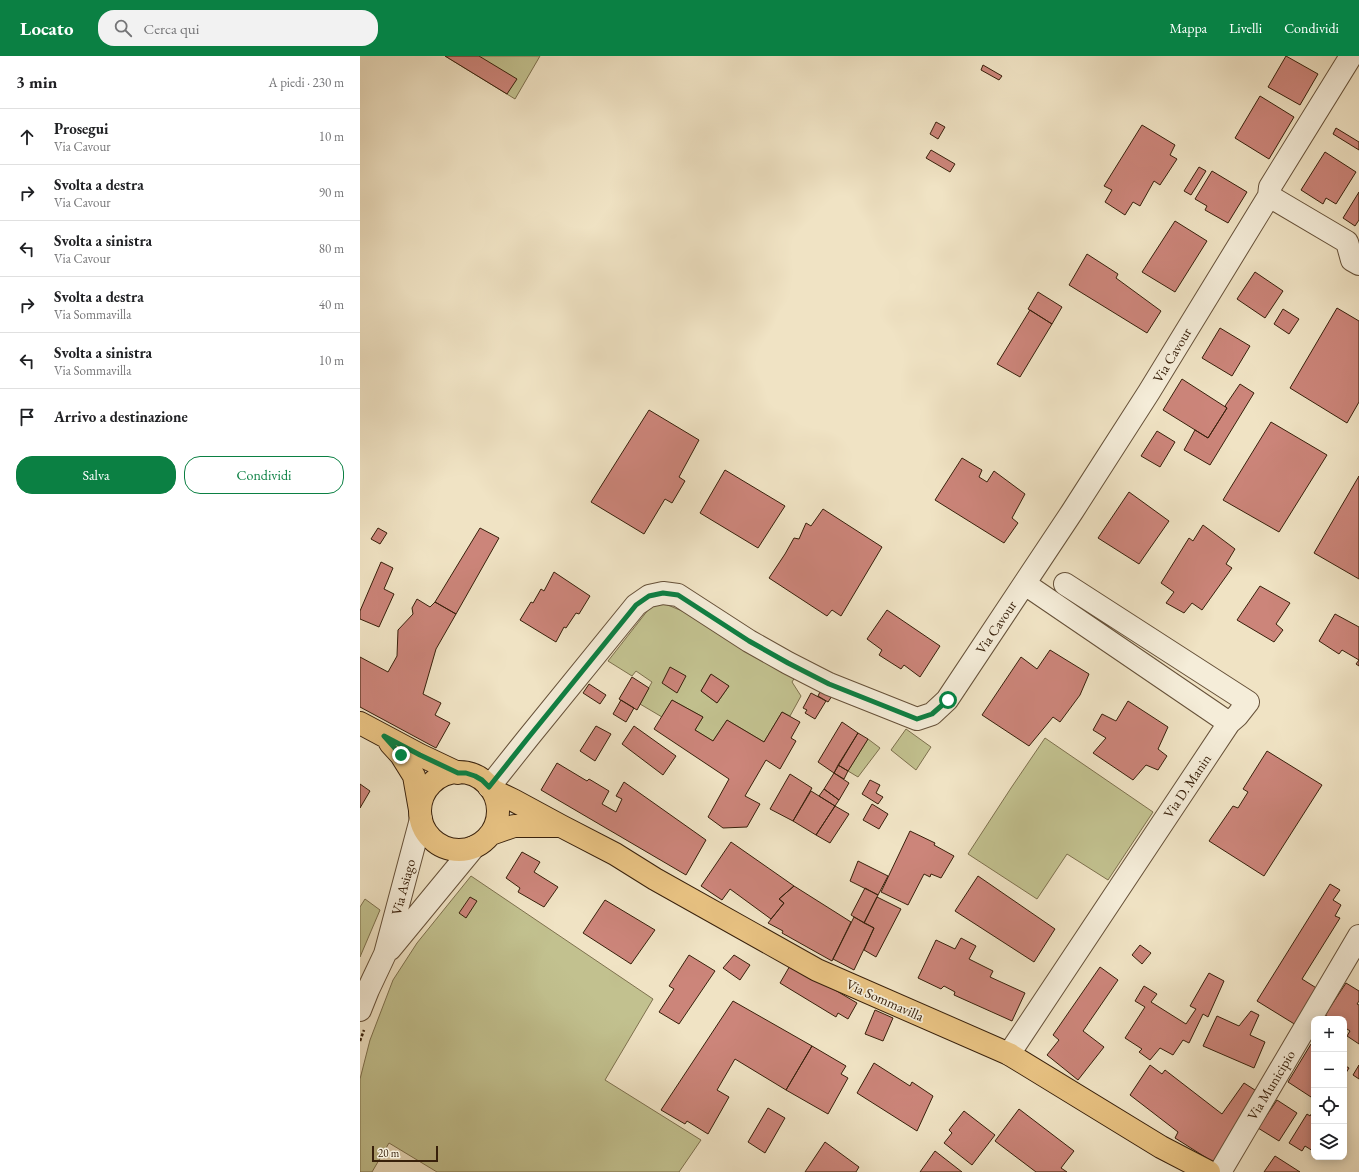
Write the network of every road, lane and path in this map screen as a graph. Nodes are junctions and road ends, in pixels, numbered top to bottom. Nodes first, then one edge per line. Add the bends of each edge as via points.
1 (1351, 56) edge
2 (1269, 196) junction
3 (1359, 264) edge
4 (1025, 584) junction
5 (1065, 584) dead end
6 (360, 723) edge
7 (1228, 723) junction
8 (384, 736) junction
9 (458, 773) junction
10 (491, 789) junction
11 (421, 815) junction
12 (561, 826) junction
13 (491, 834) junction
14 (474, 847) junction
15 (1359, 936) edge
16 (385, 954) junction
17 (360, 1010) edge
18 (1009, 1054) junction
19 (1210, 1172) edge
20 (1220, 1172) edge

1 - 2 street, Via Cavour via 1270,187
2 - 3 street via 1347,242 1352,260
2 - 4 street, Via Cavour via 1149,392
4 - 7 street
4 - 10 street, Via Cavour via 948,700 932,714 917,719 829,684 788,663 678,595 663,593 649,596 636,605 528,738
5 - 7 street, Via D. Manin via 1248,702
6 - 8 main road, Via Sommavilla
7 - 18 street, Via D. Manin
8 - 9 main road, Via Sommavilla
8 - 11 main road, Via Sommavilla via 401,755 414,776
9 - 10 main road, Via Sommavilla via 475,776
9 - 11 main road, Via Sommavilla via 443,776 431,784 424,797
10 - 12 main road, Via Sommavilla
10 - 13 main road via 498,812
11 - 14 main road, Via Sommavilla via 428,834 441,846 458,850
11 - 16 street, Via Asiago
12 - 13 main road, Via Sommavilla via 514,826
12 - 18 main road, Via Sommavilla via 615,854 817,970
13 - 14 main road, Via Sommavilla
14 - 16 street, Via Asiago
15 - 20 street, Via Municipio
16 - 17 street, Via Asiago
18 - 19 main road, Via Sommavilla via 1161,1147

